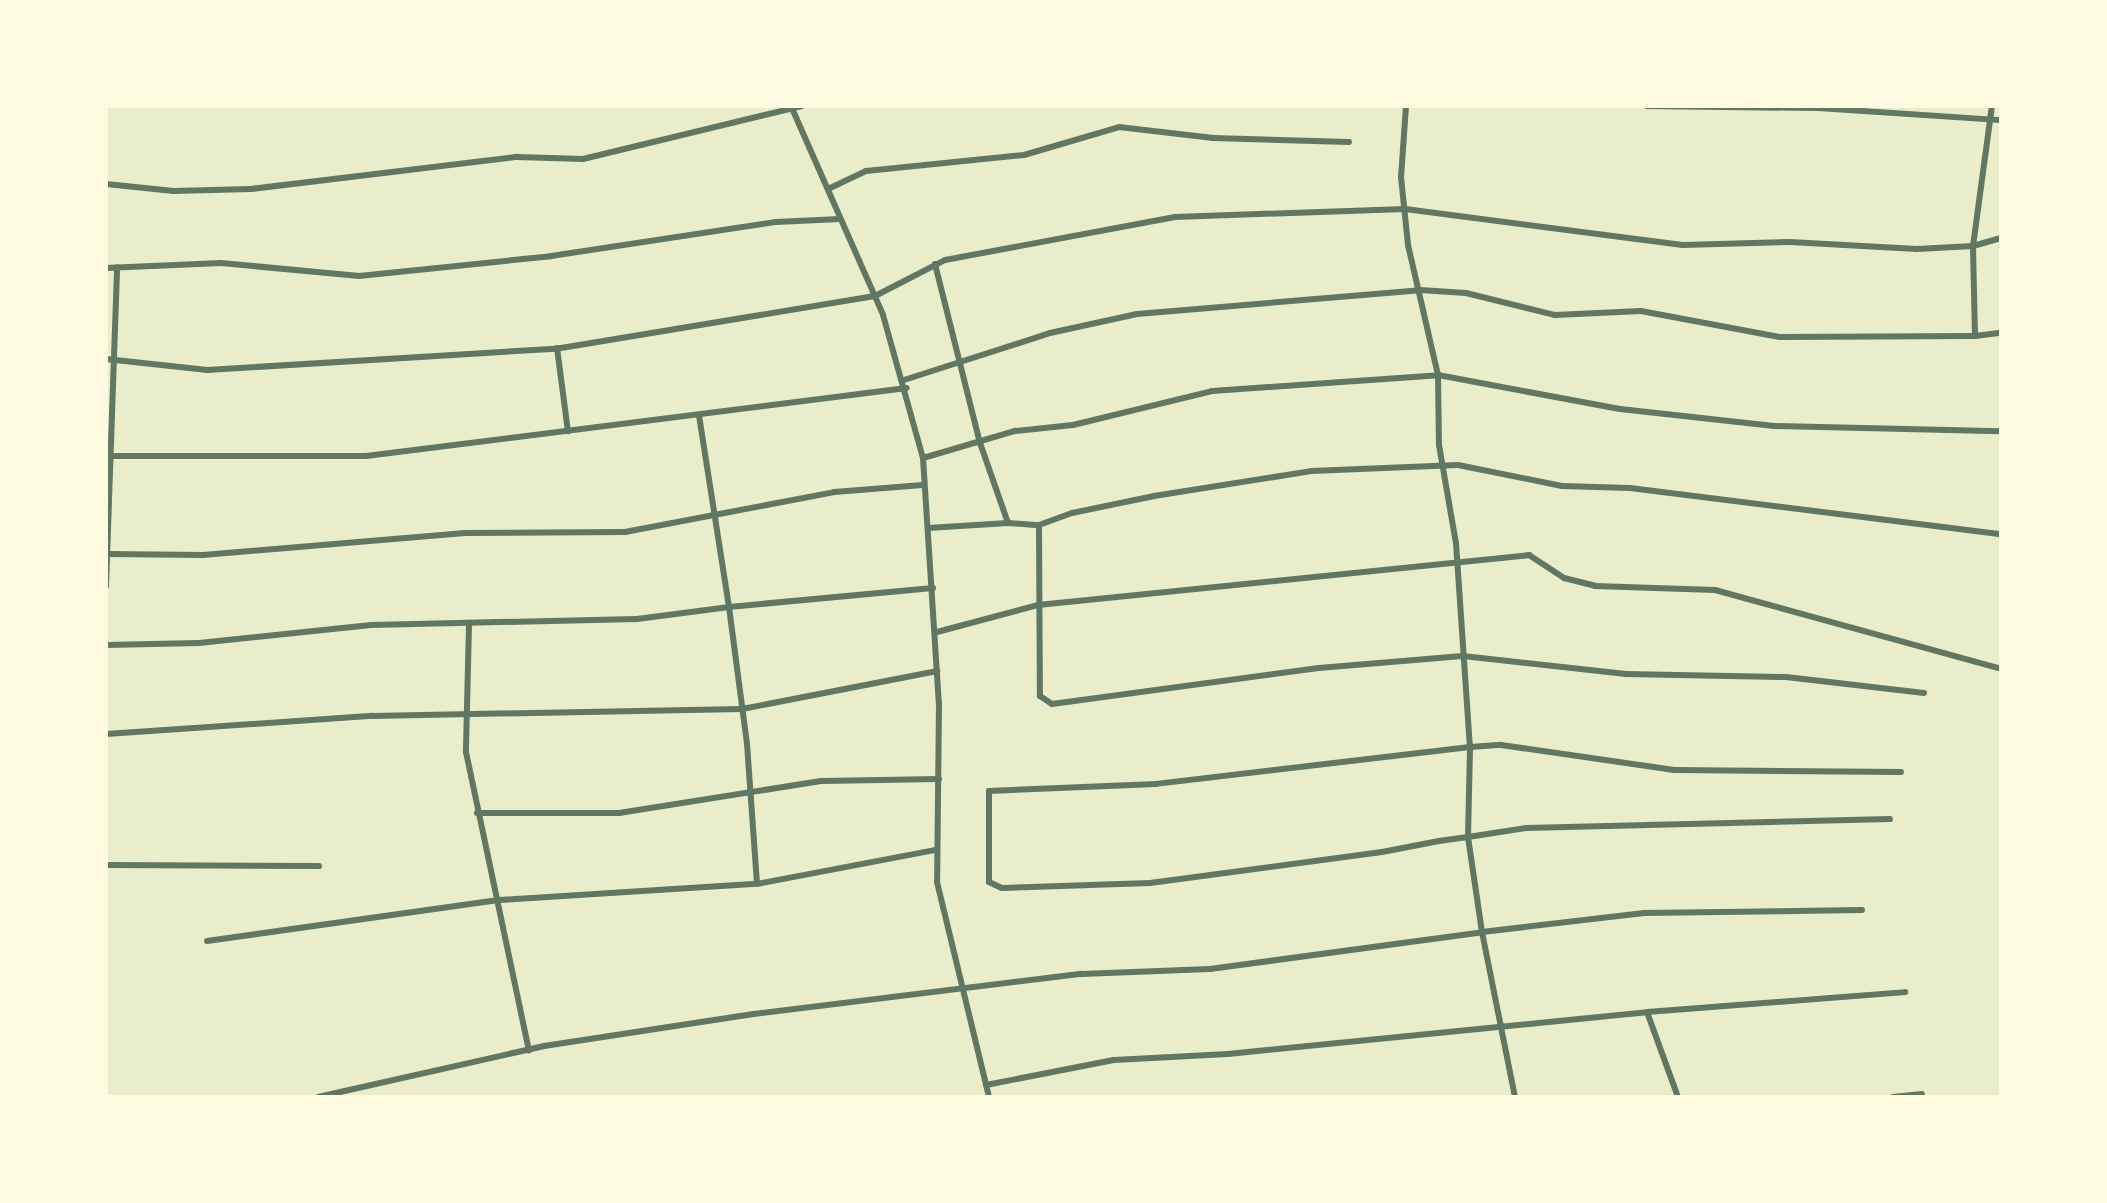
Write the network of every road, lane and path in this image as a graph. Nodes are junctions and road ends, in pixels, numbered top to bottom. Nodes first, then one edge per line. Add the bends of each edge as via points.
1 (802, 106) edge
2 (1406, 106) edge
3 (1650, 106) edge
4 (1992, 106) edge
5 (792, 108) edge
6 (2001, 120) edge
7 (1989, 121) junction
8 (1349, 142) dead end
9 (106, 184) edge
10 (828, 189) junction
11 (1405, 209) junction
12 (840, 219) junction
13 (2001, 238) edge
14 (1973, 246) junction
15 (935, 264) junction
16 (117, 267) junction
17 (106, 268) edge
18 (1420, 290) junction
19 (875, 296) junction
20 (2001, 333) edge
21 (1975, 336) junction
22 (557, 348) junction
23 (109, 359) edge
24 (962, 364) junction
25 (1438, 375) junction
26 (906, 384) junction
27 (699, 416) junction
28 (568, 431) junction
29 (2001, 431) edge
30 (980, 443) junction
31 (107, 456) edge
32 (923, 458) junction
33 (1442, 467) junction
34 (923, 485) junction
35 (714, 514) junction
36 (1008, 523) junction
37 (1039, 525) junction
38 (928, 528) junction
39 (2001, 534) edge
40 (107, 554) edge
41 (1456, 565) junction
42 (106, 586) edge
43 (933, 588) junction
44 (1038, 605) junction
45 (729, 607) junction
46 (469, 625) junction
47 (937, 632) junction
48 (106, 645) edge
49 (1463, 656) junction
50 (2001, 669) edge
51 (937, 671) junction
52 (1924, 693) dead end
53 (742, 709) junction
54 (466, 715) junction
55 (106, 734) edge
56 (1470, 747) junction
57 (1901, 772) dead end
58 (939, 779) junction
59 (752, 795) junction
60 (477, 813) junction
61 (1890, 819) dead end
62 (1468, 837) junction
63 (936, 850) junction
64 (106, 865) edge
65 (319, 866) dead end
66 (757, 884) junction
67 (500, 900) junction
68 (1862, 910) dead end
69 (1482, 932) junction
70 (207, 941) dead end
71 (964, 989) junction
72 (1905, 992) dead end
73 (1647, 1012) junction
74 (1499, 1024) junction
75 (529, 1050) junction
76 (986, 1085) junction
77 (1922, 1094) dead end
78 (318, 1097) edge
79 (989, 1097) edge
80 (1515, 1097) edge
81 (1678, 1097) edge
82 (1893, 1097) edge

1 - 5 street
2 - 11 street
3 - 7 street via 1818,108
4 - 7 street
5 - 9 street via 583,159 517,157 251,189 174,191
5 - 10 street
6 - 7 street
7 - 14 street
8 - 10 street via 1213,138 1119,127 1024,155 866,171
10 - 12 street
11 - 14 street via 1660,243
11 - 15 street via 1153,220
11 - 18 street
12 - 16 street via 776,222 551,256 359,276 292,274 221,263
12 - 19 street
13 - 14 street
14 - 21 street
15 - 19 street
15 - 24 street
16 - 17 street
16 - 23 street
18 - 21 street via 1466,293 1555,315 1641,311 1780,337
18 - 24 street via 1137,314 1050,333
18 - 25 street
19 - 22 street
19 - 26 street
20 - 21 street
22 - 23 street via 207,370
22 - 28 street
23 - 31 street
24 - 26 street
24 - 30 street
25 - 29 street via 1620,409 1774,426
25 - 30 street via 1212,391
25 - 33 street
26 - 27 street
26 - 32 street
27 - 28 street
27 - 35 street
28 - 31 street via 366,456
30 - 32 street
30 - 36 street
31 - 40 street
32 - 34 street
33 - 37 street via 1349,467 1226,482 1072,513
33 - 39 street via 1474,467 1562,486 1630,488
33 - 41 street
34 - 35 street via 834,492
34 - 38 street
35 - 40 street via 625,532 465,533 203,555
35 - 45 street
36 - 37 street
36 - 38 street
37 - 44 street
38 - 43 street
40 - 42 street
41 - 44 street
41 - 49 street
41 - 50 street via 1532,555 1564,578 1595,586 1715,590
43 - 45 street
43 - 47 street
44 - 47 street
44 - 49 street via 1040,696 1052,704 1319,668
45 - 46 street via 637,619
45 - 53 street
46 - 48 street via 371,625 199,643
46 - 54 street
47 - 51 street
49 - 52 street via 1626,674 1786,677
49 - 56 street
51 - 53 street
51 - 58 street
53 - 54 street
53 - 59 street
54 - 55 street via 321,718
54 - 60 street via 466,752
56 - 57 street via 1501,745 1674,770
56 - 62 street
56 - 62 street via 1156,784 989,791 989,882 1002,888 1150,883
58 - 59 street via 822,781
58 - 63 street
59 - 60 street via 619,813
59 - 66 street
60 - 67 street
61 - 62 street via 1600,825
62 - 69 street
63 - 66 street
63 - 71 street via 939,896
64 - 65 street
66 - 67 street
67 - 70 street
67 - 75 street
68 - 69 street via 1644,913
69 - 71 street via 1210,969 1097,973
69 - 74 street
71 - 75 street via 754,1014
71 - 76 street
72 - 73 street
73 - 74 street
73 - 81 street
74 - 76 street via 1228,1054 1114,1060
74 - 80 street
75 - 78 street
76 - 79 street
77 - 82 street

